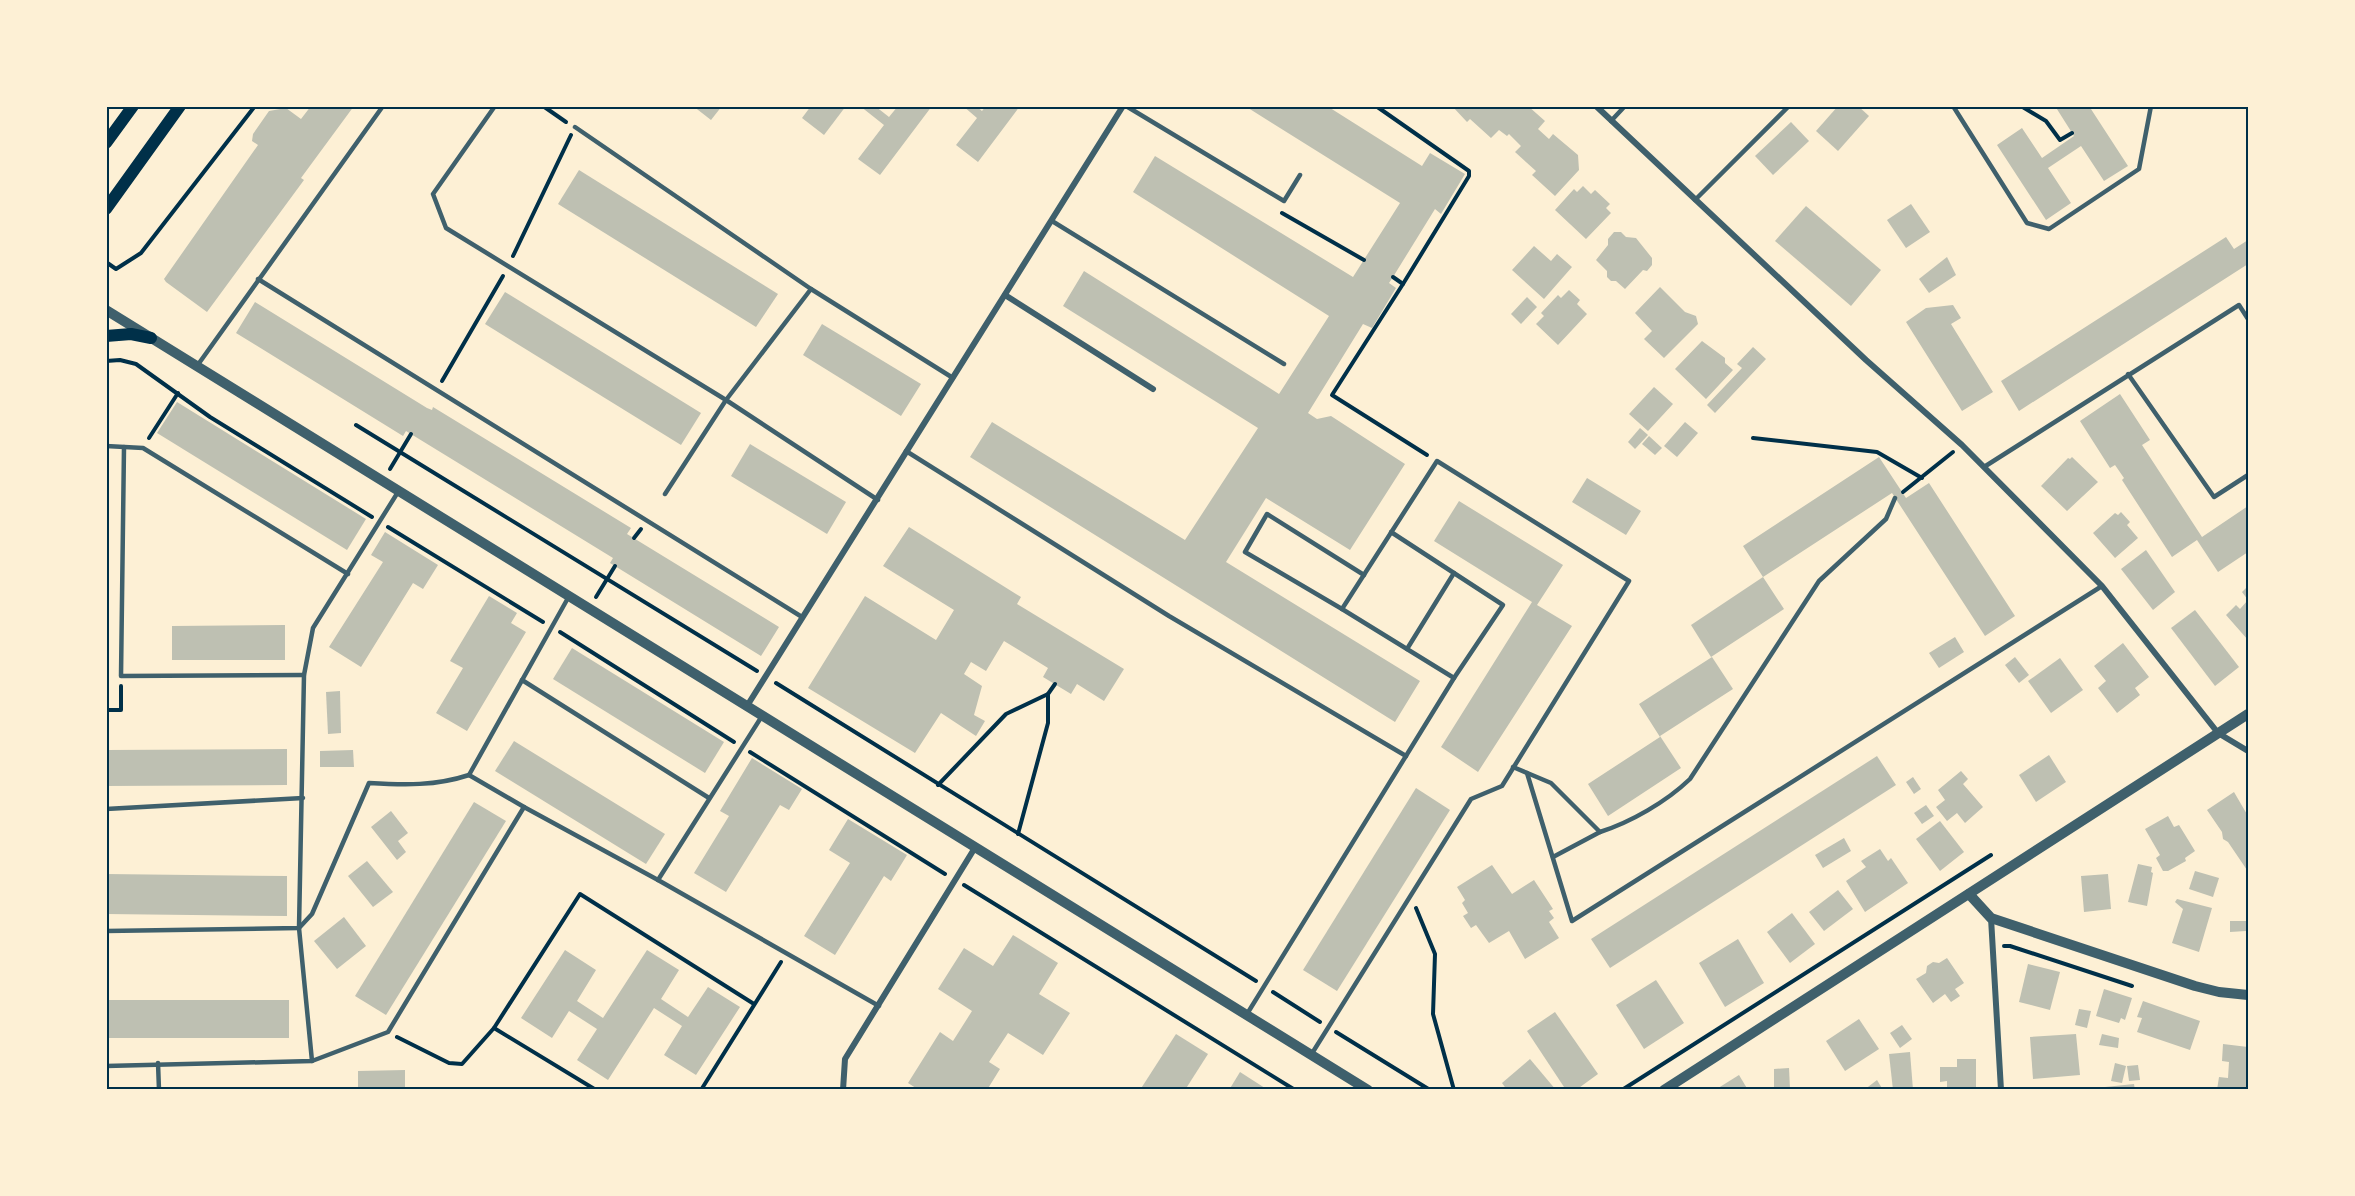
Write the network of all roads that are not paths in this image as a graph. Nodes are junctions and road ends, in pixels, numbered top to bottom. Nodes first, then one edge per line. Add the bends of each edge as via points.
1 (133, 106) edge
2 (180, 106) edge
3 (383, 106) edge
4 (495, 106) edge
5 (1124, 106) edge
6 (1596, 106) edge
7 (1625, 106) edge
8 (1789, 106) edge
9 (1953, 106) edge
10 (2151, 106) edge
11 (1611, 121) junction
12 (575, 127) road end
13 (106, 143) edge
14 (1300, 174) dead end
15 (1695, 200) junction
16 (106, 209) edge
17 (1052, 221) junction
18 (258, 279) junction
19 (811, 290) junction
20 (1005, 295) junction
21 (106, 310) edge
22 (2248, 319) edge
23 (106, 336) edge
24 (151, 338) junction
25 (1284, 364) dead end
26 (197, 366) junction
27 (2128, 374) junction
28 (953, 378) junction
29 (1153, 389) dead end
30 (726, 400) junction
31 (106, 446) edge
32 (124, 447) junction
33 (906, 452) junction
34 (1984, 467) junction
35 (2248, 475) edge
36 (399, 489) junction
37 (665, 494) dead end
38 (1895, 498) dead end
39 (878, 500) junction
40 (1391, 532) junction
41 (1454, 573) junction
42 (348, 574) junction
43 (1364, 574) junction
44 (2102, 586) junction
45 (569, 595) junction
46 (1342, 609) junction
47 (802, 617) junction
48 (1407, 649) junction
49 (304, 675) junction
50 (1454, 678) junction
51 (522, 680) junction
52 (747, 706) junction
53 (2248, 714) edge
54 (762, 716) junction
55 (2218, 733) junction
56 (2248, 751) edge
57 (1406, 756) junction
58 (1514, 767) junction
59 (1527, 773) junction
60 (469, 775) junction
61 (303, 798) junction
62 (709, 798) junction
63 (524, 807) junction
64 (106, 809) edge
65 (1600, 832) junction
66 (977, 845) junction
67 (1553, 857) junction
68 (658, 880) junction
69 (1969, 894) junction
70 (1991, 918) junction
71 (299, 928) junction
72 (106, 931) edge
73 (2248, 995) edge
74 (879, 1006) junction
75 (1247, 1014) junction
76 (1311, 1055) junction
77 (312, 1061) junction
78 (158, 1063) junction
79 (106, 1066) edge
80 (159, 1089) edge
81 (843, 1089) edge
82 (1368, 1089) edge
83 (1664, 1089) edge
84 (2001, 1089) edge

1 - 13 main road
2 - 16 main road
3 - 18 lane
4 - 30 lane via 433,194 446,228
5 - 14 lane via 1284,201
5 - 17 street
6 - 11 street
7 - 11 lane
8 - 15 lane
9 - 10 lane via 2026,223 2049,229 2139,169
11 - 15 street
12 - 19 lane
15 - 34 street
17 - 20 street
17 - 25 lane
18 - 26 lane
18 - 47 lane
19 - 28 lane
19 - 30 lane
20 - 28 street
20 - 29 street
21 - 24 street
22 - 27 lane via 2239,305
23 - 24 main road via 131,334
24 - 26 street
26 - 36 street
27 - 34 lane
27 - 35 lane via 2214,497
28 - 33 street
30 - 37 lane
30 - 39 lane
31 - 32 lane
32 - 42 lane via 143,448
32 - 49 lane via 121,676
33 - 39 street
33 - 57 lane
34 - 44 street
36 - 42 lane
36 - 45 street
38 - 65 lane via 1886,519 1819,581 1690,779 1619,826
39 - 47 street
40 - 41 lane
40 - 43 lane
40 - 58 lane via 1437,461 1629,581
41 - 48 lane
41 - 50 lane via 1503,605
42 - 49 lane via 314,628
43 - 46 lane
43 - 46 lane via 1267,514 1245,552
44 - 55 street
44 - 67 lane via 1572,921
45 - 51 lane
45 - 52 street
46 - 48 lane
47 - 52 street
48 - 50 lane
49 - 61 lane
50 - 57 lane
51 - 60 lane
51 - 62 lane
52 - 54 street
53 - 55 street
54 - 62 lane
54 - 66 street
55 - 56 street
55 - 69 street
57 - 75 lane
58 - 59 lane
58 - 76 lane via 1502,786 1472,799
59 - 65 lane via 1551,783
59 - 67 lane
60 - 63 lane
60 - 71 lane via 448,782 411,785 369,783 312,914
61 - 64 lane
61 - 71 lane
62 - 68 lane
63 - 68 lane
63 - 77 lane via 388,1032
65 - 67 lane
66 - 74 street
66 - 75 street
68 - 74 lane
69 - 70 street
69 - 83 street
70 - 73 street via 2194,986
70 - 84 street
71 - 72 lane
71 - 77 lane
74 - 81 street via 845,1059
75 - 76 street
76 - 82 street
77 - 78 lane
78 - 79 lane
78 - 80 lane

